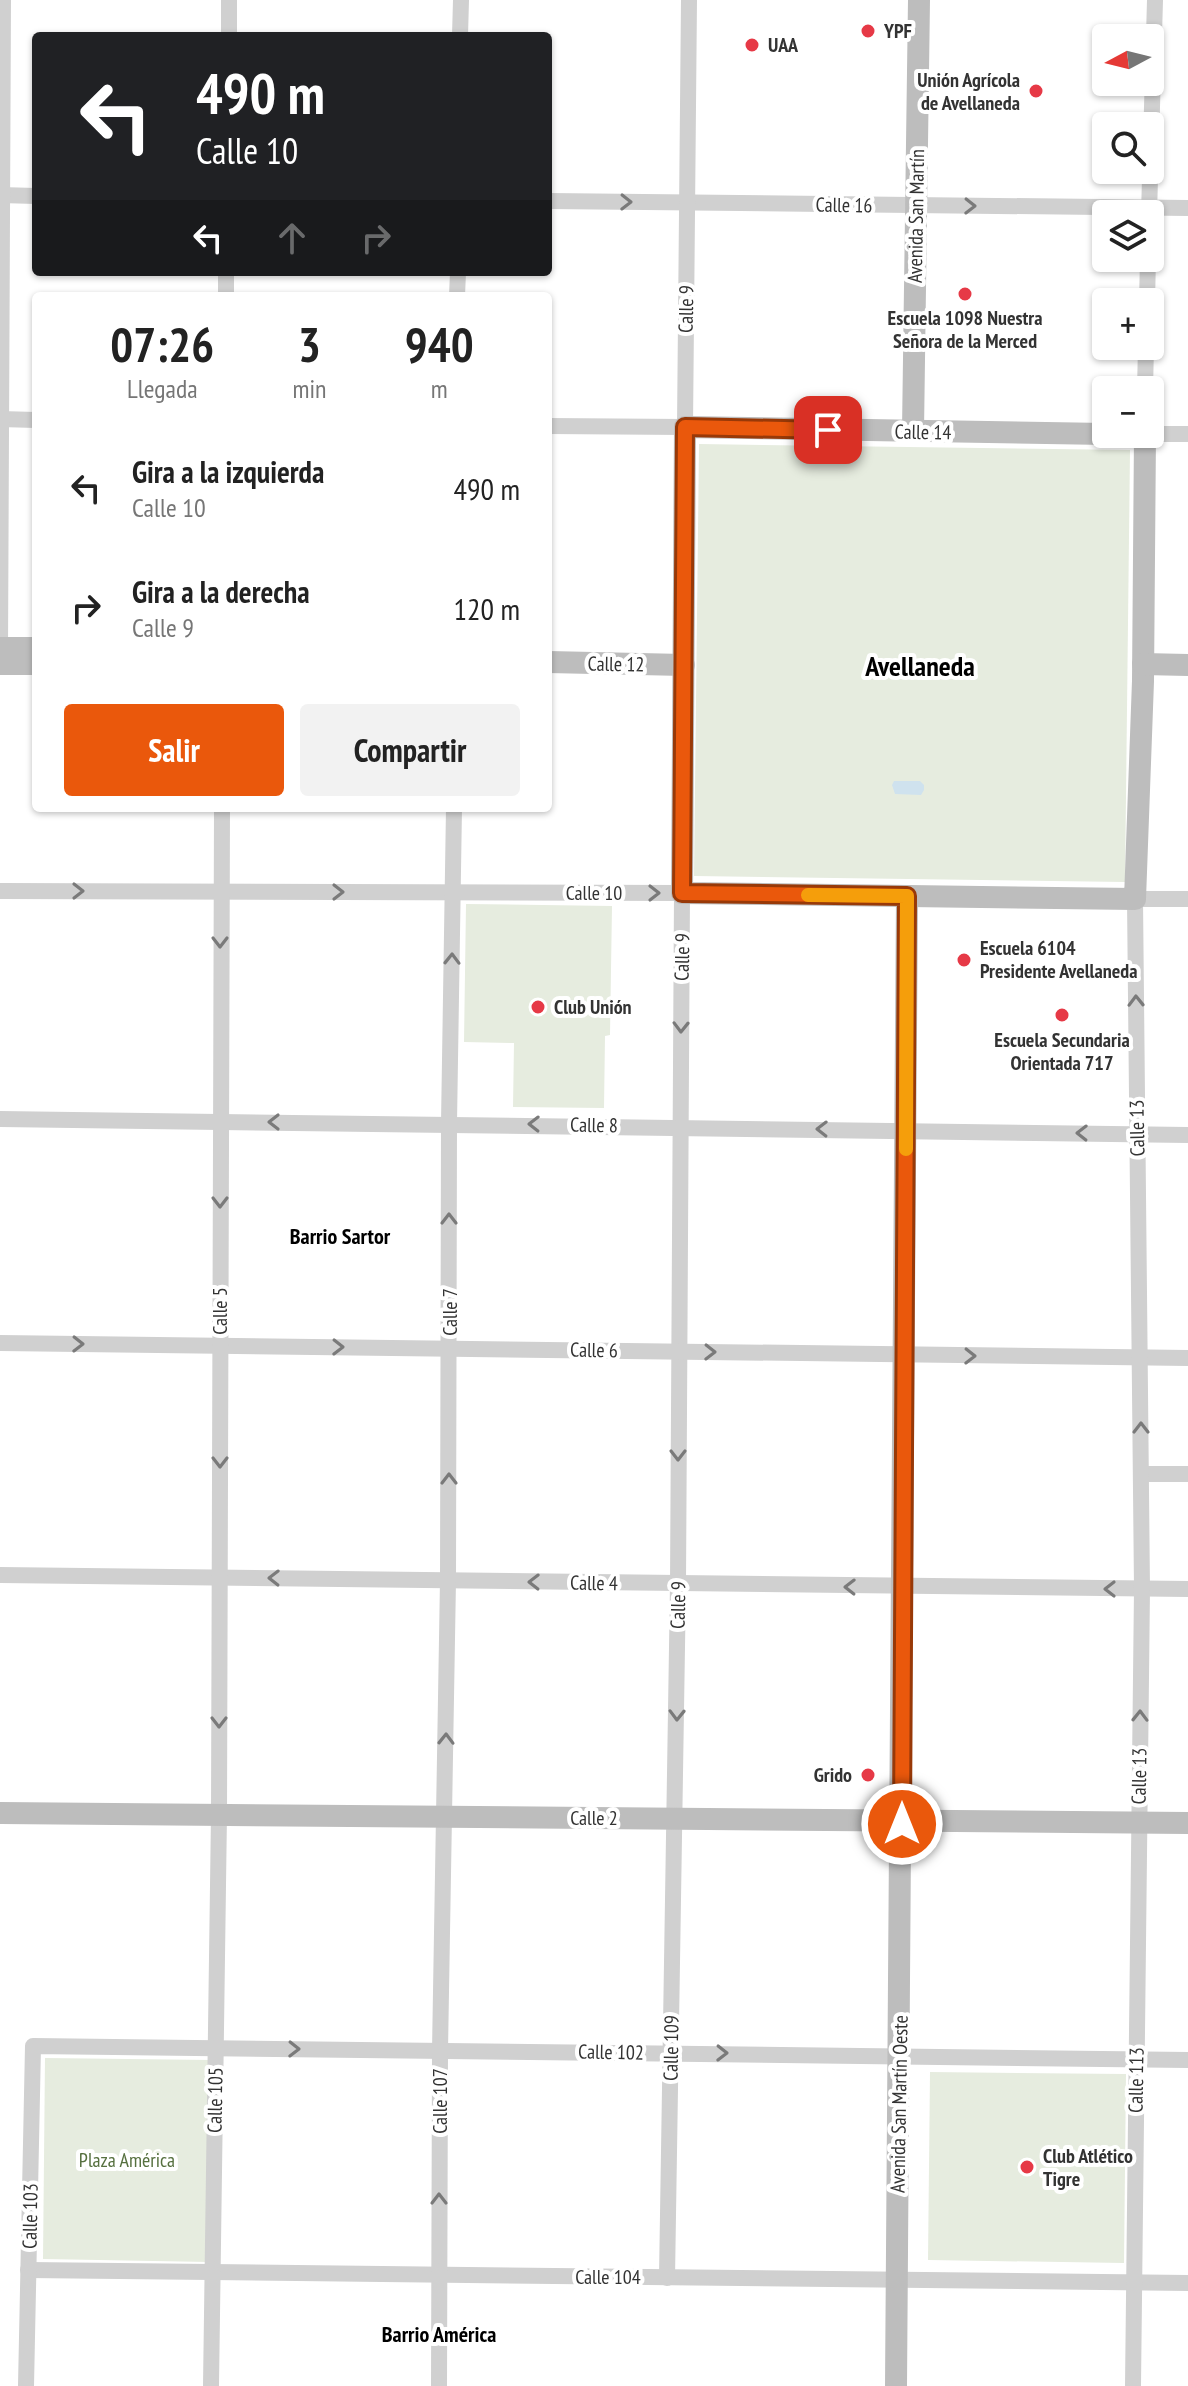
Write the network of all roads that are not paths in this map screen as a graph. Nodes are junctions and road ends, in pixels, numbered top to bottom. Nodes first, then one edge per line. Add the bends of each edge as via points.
1 (3, 0) edge
2 (229, 0) edge
3 (461, 0) edge
4 (689, 0) edge
5 (919, 0) edge
6 (1155, 0) edge
7 (229, 32) edge
8 (460, 32) edge
9 (2, 195) edge
10 (32, 196) edge
11 (1149, 200) edge
12 (552, 201) edge
13 (687, 203) junction
14 (917, 205) junction
15 (1188, 208) edge
16 (1092, 210) edge
17 (1164, 210) edge
18 (0, 419) edge
19 (32, 420) edge
20 (552, 426) edge
21 (685, 427) junction
22 (913, 431) junction
23 (1092, 434) edge
24 (1164, 434) edge
25 (1188, 434) edge
26 (1147, 448) edge
27 (32, 648) edge
28 (0, 649) edge
29 (552, 662) edge
30 (0, 664) edge
31 (32, 664) edge
32 (1143, 664) junction
33 (684, 665) junction
34 (1188, 665) edge
35 (222, 812) edge
36 (454, 812) edge
37 (0, 891) edge
38 (221, 891) junction
39 (453, 892) junction
40 (682, 893) junction
41 (907, 896) junction
42 (1135, 899) junction
43 (1188, 899) edge
44 (0, 1119) edge
45 (219, 1122) junction
46 (449, 1123) junction
47 (680, 1126) junction
48 (906, 1131) junction
49 (1138, 1134) junction
50 (1188, 1135) edge
51 (0, 1343) edge
52 (220, 1346) junction
53 (450, 1348) junction
54 (678, 1352) junction
55 (905, 1355) junction
56 (1141, 1358) junction
57 (1188, 1358) edge
58 (1141, 1474) junction
59 (1188, 1474) edge
60 (0, 1575) edge
61 (219, 1577) junction
62 (448, 1580) junction
63 (678, 1584) junction
64 (903, 1587) junction
65 (1142, 1589) junction
66 (1188, 1589) edge
67 (0, 1813) edge
68 (219, 1814) junction
69 (445, 1817) junction
70 (675, 1818) junction
71 (902, 1821) junction
72 (1138, 1822) junction
73 (1188, 1823) edge
74 (33, 2046) joint
75 (216, 2048) junction
76 (440, 2051) junction
77 (671, 2053) junction
78 (900, 2055) junction
79 (1137, 2058) junction
80 (1188, 2060) edge
81 (28, 2270) junction
82 (214, 2273) junction
83 (439, 2277) junction
84 (667, 2278) junction
85 (897, 2280) junction
86 (1134, 2283) junction
87 (1188, 2283) edge
88 (26, 2386) edge
89 (211, 2386) edge
90 (439, 2386) edge
91 (896, 2386) edge
92 (1133, 2386) edge

1 - 9 street
2 - 7 street
3 - 8 street
4 - 13 street, Calle 9
5 - 14 street, Avenida San Martín
6 - 11 street
9 - 10 street
9 - 18 street
12 -> 13 street, Calle 16
13 - 14 street, Calle 16
13 - 21 street, Calle 9
14 -> 16 street, Calle 16
14 - 22 street, Avenida San Martín
15 - 17 street, Calle 16
18 - 19 street
18 - 28 street
20 - 21 street, Calle 14
21 - 22 street, Calle 14
21 - 33 street, Calle 9
22 - 23 street, Calle 14
24 - 25 street
26 - 32 street, Calle 13
27 - 28 street
29 - 33 street, Calle 12
30 - 31 street
32 - 34 street
32 - 42 street, Calle 13
33 - 40 street, Calle 9
35 - 38 street, Calle 5
36 - 39 street, Calle 7
37 -> 38 street, Calle 10
38 -> 39 street, Calle 10
38 -> 45 street, Calle 5
39 -> 40 street, Calle 10
46 -> 39 street, Calle 7
40 - 41 street, Calle 10
40 -> 47 street, Calle 9
41 - 42 street, Calle 10
41 - 48 street
42 - 43 street, Calle 10
49 -> 42 street, Calle 13
44 - 45 street, Calle 8
46 -> 45 street, Calle 8
45 -> 52 street, Calle 5
47 -> 46 street, Calle 8
53 -> 46 street, Calle 7
48 -> 47 street, Calle 8
47 - 54 street, Calle 9
49 -> 48 street, Calle 8
48 - 55 street
49 - 50 street, Calle 8
49 - 56 street, Calle 13
51 -> 52 street, Calle 6
52 -> 53 street, Calle 6
52 -> 61 street, Calle 5
53 - 54 street, Calle 6
62 -> 53 street, Calle 7
54 -> 55 street, Calle 6
54 -> 63 street, Calle 9
55 -> 56 street, Calle 6
55 - 64 street
56 - 57 street, Calle 6
58 -> 56 street, Calle 13
58 - 59 street
58 - 65 street, Calle 13
60 - 61 street, Calle 4
62 -> 61 street, Calle 4
61 -> 68 street, Calle 5
63 -> 62 street, Calle 4
69 -> 62 street, Calle 7
64 -> 63 street, Calle 4
63 -> 70 street, Calle 9
65 -> 64 street, Calle 4
64 - 71 street
65 - 66 street, Calle 4
72 -> 65 street, Calle 13
67 - 68 street, Calle 2
68 - 69 street, Calle 2
68 - 75 street, Calle 105
69 - 70 street, Calle 2
69 - 76 street, Calle 107
70 - 71 street, Calle 2
70 - 77 street, Calle 109
71 - 72 street, Calle 2
71 - 78 street, Avenida San Martín Oeste
72 - 73 street, Calle 2
72 - 79 street, Calle 113
74 - 75 street, Calle 102
74 - 81 street, Calle 103
75 -> 76 street, Calle 102
75 - 82 street, Calle 105
76 - 77 street, Calle 102
83 -> 76 street, Calle 107
77 -> 78 street, Calle 102
77 - 84 street, Calle 109
78 - 79 street, Calle 102
78 - 85 street, Avenida San Martín Oeste
79 - 80 street, Calle 102
79 - 86 street, Calle 113
81 - 82 street, Calle 104
81 - 88 street, Calle 103
82 - 83 street, Calle 104
82 - 89 street, Calle 105
83 - 84 street, Calle 104
83 - 90 street, Calle 107
84 - 85 street, Calle 104
85 - 86 street, Calle 104
85 - 91 street, Avenida San Martín Oeste
86 - 87 street, Calle 104
86 - 92 street, Calle 113

